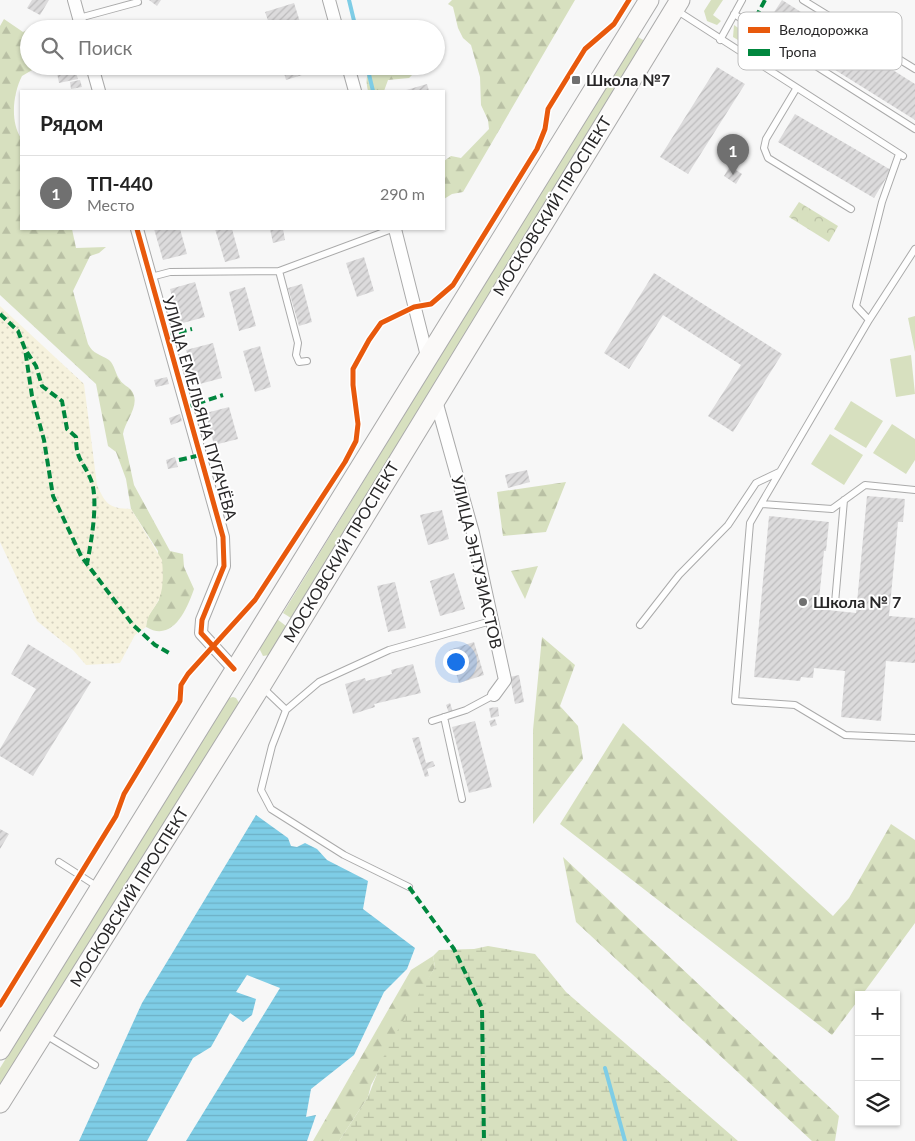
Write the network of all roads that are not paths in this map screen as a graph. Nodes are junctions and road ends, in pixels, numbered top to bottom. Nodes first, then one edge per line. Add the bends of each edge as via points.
1 (74, 0) edge
2 (329, 0) edge
3 (649, 0) edge
4 (742, 0) edge
5 (803, 0) edge
6 (138, 2) dead end
7 (671, 3) edge
8 (822, 12) edge
9 (734, 14) junction
10 (738, 17) edge
11 (79, 20) edge
12 (91, 20) edge
13 (335, 20) edge
14 (720, 40) junction
15 (738, 51) edge
16 (902, 61) edge
17 (915, 69) edge
18 (768, 70) edge
19 (822, 70) edge
20 (95, 75) edge
21 (351, 75) edge
22 (796, 88) junction
23 (99, 90) edge
24 (355, 90) edge
25 (915, 129) edge
26 (851, 210) dead end
27 (137, 230) edge
28 (391, 230) edge
29 (394, 230) edge
30 (915, 250) edge
31 (279, 271) junction
32 (151, 277) junction
33 (869, 320) junction
34 (428, 360) junction
35 (308, 361) dead end
36 (435, 398) junction
37 (780, 472) junction
38 (915, 490) edge
39 (844, 500) junction
40 (761, 504) junction
41 (835, 603) dead end
42 (491, 621) junction
43 (640, 624) dead end
44 (234, 669) junction
45 (260, 686) junction
46 (494, 696) joint
47 (286, 710) junction
48 (444, 717) junction
49 (432, 721) dead end
50 (915, 738) edge
51 (462, 799) dead end
52 (59, 862) dead end
53 (409, 887) dead end
54 (99, 888) junction
55 (43, 1033) junction
56 (0, 1050) edge
57 (95, 1065) dead end
58 (0, 1103) edge

1 - 11 street
2 - 13 street
3 - 34 main road, МОСКОВСКИЙ ПРОСПЕКТ
4 - 9 lane
5 - 8 lane
6 - 12 lane
7 - 14 lane
7 - 36 main road, МОСКОВСКИЙ ПРОСПЕКТ
9 - 10 lane
9 - 14 lane
14 - 15 lane
16 - 17 lane
18 - 22 lane
19 - 25 lane
20 - 23 street
21 - 24 street
22 - 26 lane via 766,139 764,148 768,158
22 - 33 lane via 901,155 882,202 856,306
27 - 32 street, УЛИЦА ЕМЕЛЬЯНА ПУГАЧЁВА
28 - 31 lane
29 - 34 street
30 - 33 lane
31 - 32 lane via 170,272
31 - 35 lane via 298,343 296,355 299,362
32 - 44 street, УЛИЦА ЕМЕЛЬЯНА ПУГАЧЁВА via 223,537 224,566 202,620 201,633
33 - 37 lane
34 - 44 main road, МОСКОВСКИЙ ПРОСПЕКТ
36 - 42 street, УЛИЦА ЭНТУЗИАСТОВ via 473,533
36 - 45 main road, МОСКОВСКИЙ ПРОСПЕКТ
37 - 40 lane
37 - 43 lane via 756,483 728,525 679,575
38 - 39 lane via 865,485
39 - 40 lane via 832,509
39 - 41 lane
40 - 50 lane via 750,523 735,700 795,705 845,735
42 - 46 street, УЛИЦА ЭНТУЗИАСТОВ via 505,680
42 - 47 lane via 390,650 319,682
44 - 45 main road
44 - 54 main road, МОСКОВСКИЙ ПРОСПЕКТ
45 - 47 lane
45 - 55 main road, МОСКОВСКИЙ ПРОСПЕКТ
46 - 48 lane
47 - 53 lane via 272,746 261,790 272,809 344,855
48 - 49 lane
48 - 51 lane
52 - 54 lane
54 - 56 main road, МОСКОВСКИЙ ПРОСПЕКТ
55 - 57 lane
55 - 58 main road, МОСКОВСКИЙ ПРОСПЕКТ

